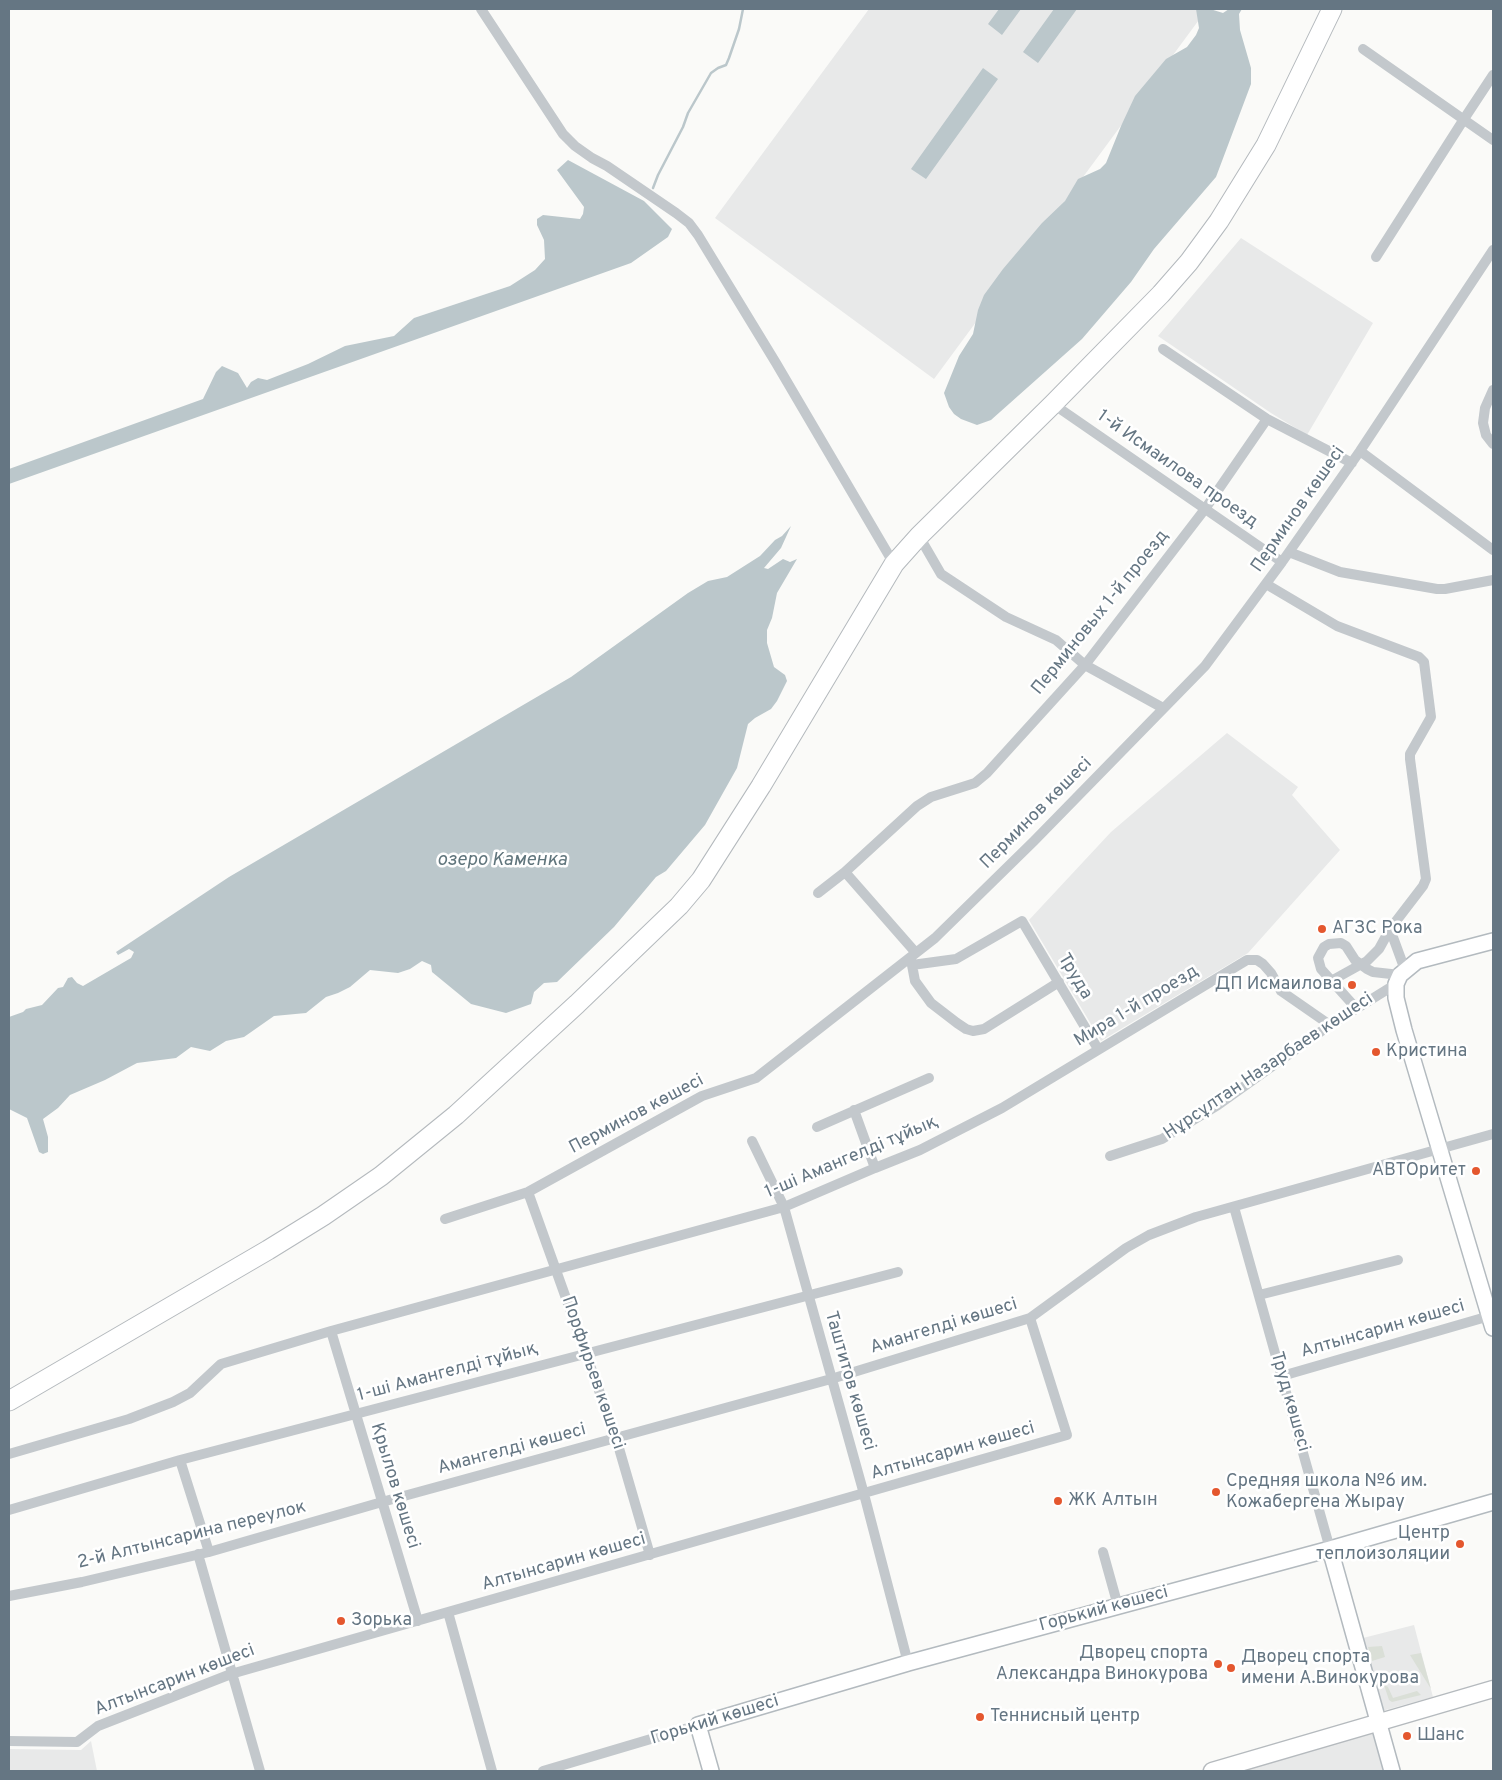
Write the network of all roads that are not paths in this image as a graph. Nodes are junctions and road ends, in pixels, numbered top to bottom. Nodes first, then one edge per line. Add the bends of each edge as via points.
1 (481, 9) edge
2 (1332, 9) edge
3 (1363, 48) dead end
4 (1493, 75) edge
5 (1464, 119) junction
6 (1493, 140) edge
7 (1493, 250) edge
8 (1376, 257) dead end
9 (1163, 349) dead end
10 (1493, 390) edge
11 (1053, 404) junction
12 (1267, 419) junction
13 (1493, 444) edge
14 (1360, 451) junction
15 (1352, 463) junction
16 (1205, 509) junction
17 (919, 536) junction
18 (1493, 550) edge
19 (1289, 552) junction
20 (1282, 562) junction
21 (894, 564) junction
22 (1493, 580) edge
23 (1266, 584) junction
24 (1085, 665) junction
25 (1163, 708) junction
26 (845, 872) junction
27 (818, 893) dead end
28 (1390, 929) junction
29 (1493, 941) edge
30 (912, 959) junction
31 (1360, 966) junction
32 (1401, 976) junction
33 (1331, 981) junction
34 (1059, 982) junction
35 (1356, 1008) junction
36 (1330, 1025) junction
37 (1098, 1049) junction
38 (928, 1078) dead end
39 (1002, 1108) joint
40 (854, 1110) junction
41 (817, 1127) dead end
42 (1493, 1134) edge
43 (752, 1141) dead end
44 (1439, 1149) junction
45 (1110, 1156) dead end
46 (875, 1168) junction
47 (528, 1192) junction
48 (784, 1207) junction
49 (1234, 1207) junction
50 (445, 1219) dead end
51 (1398, 1260) dead end
52 (556, 1270) junction
53 (898, 1272) dead end
54 (1259, 1295) junction
55 (808, 1296) junction
56 (1030, 1318) junction
57 (1492, 1320) edge
58 (331, 1331) junction
59 (586, 1354) junction
60 (1282, 1376) junction
61 (831, 1379) junction
62 (9, 1400) edge
63 (355, 1414) junction
64 (616, 1438) junction
65 (9, 1454) edge
66 (180, 1460) junction
67 (864, 1494) junction
68 (382, 1502) junction
69 (1493, 1502) edge
70 (9, 1510) edge
71 (1330, 1549) junction
72 (209, 1552) junction
73 (1103, 1552) dead end
74 (198, 1554) junction
75 (650, 1555) junction
76 (9, 1596) edge
77 (1118, 1606) junction
78 (448, 1612) junction
79 (418, 1621) junction
80 (908, 1663) junction
81 (231, 1674) junction
82 (1493, 1689) edge
83 (1378, 1723) junction
84 (698, 1725) junction
85 (9, 1741) edge
86 (260, 1771) edge
87 (492, 1771) edge
88 (543, 1771) edge
89 (711, 1771) edge
90 (1212, 1771) edge
91 (1392, 1771) edge

1 - 21 street via 563,134 592,158 676,213 698,235
2 - 11 highway via 1266,145 1219,221 1161,294
3 - 5 street
4 - 5 street
5 - 6 street
5 - 8 street
7 - 14 street, Перминов көшесі
9 - 12 street
10 - 13 street via 1485,408 1483,424
11 - 16 street, 1-й Исмаилова проезд
11 - 17 highway
12 - 15 street
12 - 16 street, Перминовых 1-й проезд
14 - 15 street, Перминов көшесі
14 - 18 street
15 - 19 street, Перминов көшесі
16 - 20 street, 1-й Исмаилова проезд
16 - 24 street, Перминовых 1-й проезд
17 - 21 highway
17 - 24 street via 941,574 1006,617 1056,640
19 - 20 street, Перминов көшесі
19 - 22 street via 1340,572 1439,589
20 - 23 street, Перминов көшесі
21 - 62 highway via 701,880 680,906 577,1004 456,1115 381,1176 268,1250
23 - 25 street, Перминов көшесі via 1205,666
23 - 28 street via 1337,626 1423,660 1425,665 1431,717 1410,759 1426,878
24 - 25 street
24 - 26 street, Перминовых 1-й проезд via 980,779 931,797
25 - 30 street, Перминов көшесі via 1034,841
26 - 27 street, Перминовых 1-й проезд
26 - 30 street
28 - 31 street via 1373,956
28 - 32 street
29 - 32 street, Нұрсұлтан Назарбаев көшесі via 1417,962
30 - 34 street, Труда via 960,958 1022,921
30 - 34 street via 915,981 931,1003 973,1031 984,1029
30 - 47 street, Перминов көшесі via 761,1075 702,1096
31 - 32 street via 1373,972
31 - 33 street
31 - 33 street via 1346,946 1329,944 1318,958 1321,970
32 - 35 street, Нұрсұлтан Назарбаев көшесі
32 - 44 street via 1398,1009
33 - 35 street
34 - 37 street, Труда
35 - 36 street, Нұрсұлтан Назарбаев көшесі
36 - 37 street, Мира 1-й проезд via 1281,991 1266,966 1251,959
36 - 45 street, Нұрсұлтан Назарбаев көшесі via 1218,1105 1162,1139
37 - 39 street, Мира 1-й проезд
38 - 40 street
39 - 46 street, 1-ші Амангелді тұйық via 920,1150
40 - 41 street
40 - 46 street
42 - 44 street, Амангелді көшесі
43 - 48 street, Таштитов көшесі
44 - 49 street, Амангелді көшесі
44 - 57 street
46 - 48 street, 1-ші Амангелді тұйық
47 - 50 street, Перминов көшесі
47 - 52 street, Порфирьев көшесі
48 - 52 street, 1-ші Амангелді тұйық
48 - 55 street, Таштитов көшесі
49 - 54 street, Труд көшесі
49 - 56 street, Амангелді көшесі via 1196,1217 1137,1240
51 - 54 street
52 - 58 street, 1-ші Амангелді тұйық
52 - 59 street, Порфирьев көшесі
53 - 55 street, 1-ші Амангелді тұйық
54 - 60 street, Труд көшесі
55 - 59 street, 1-ші Амангелді тұйық
55 - 61 street, Таштитов көшесі
56 - 61 street, Амангелді көшесі
56 - 67 street, Алтынсарин көшесі via 1067,1435
57 - 60 street, Алтынсарин көшесі
58 - 63 street, Крылов көшесі
58 - 65 street via 221,1364 190,1393 129,1419
59 - 63 street, 1-ші Амангелді тұйық
59 - 64 street, Порфирьев көшесі
60 - 71 street, Труд көшесі
61 - 64 street, Амангелді көшесі
61 - 67 street, Таштитов көшесі
63 - 66 street, 1-ші Амангелді тұйық
63 - 68 street, Крылов көшесі
64 - 68 street, Амангелді көшесі
64 - 75 street, Порфирьев көшесі
66 - 70 street, 1-ші Амангелді тұйық
66 - 72 street
67 - 75 street, Алтынсарин көшесі
67 - 80 street, Таштитов көшесі
68 - 72 street, 2-й Алтынсарина переулок
68 - 79 street, Крылов көшесі
69 - 71 street, Горький көшесі
71 - 77 street, Горький көшесі
71 - 83 street, Труд көшесі
72 - 74 street, 2-й Алтынсарина переулок
73 - 77 street
74 - 76 street, 2-й Алтынсарина переулок
74 - 81 street
75 - 78 street, Алтынсарин көшесі
77 - 80 street, Горький көшесі
78 - 79 street, Алтынсарин көшесі
78 - 87 street
79 - 81 street, Алтынсарин көшесі
80 - 84 street, Горький көшесі
81 - 85 street, Алтынсарин көшесі via 98,1726 77,1742
81 - 86 street
82 - 83 main road
83 - 90 main road
83 - 91 street, Труд көшесі
84 - 88 street, Горький көшесі
84 - 89 street

